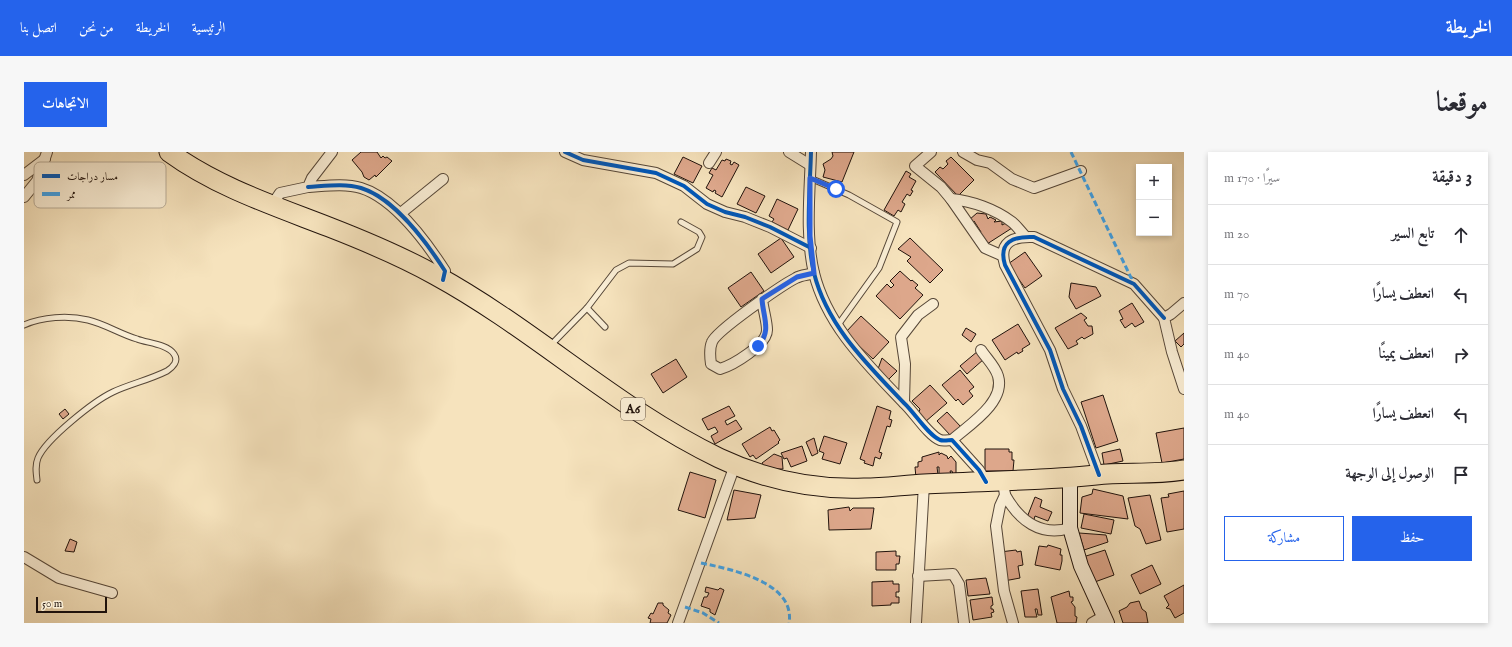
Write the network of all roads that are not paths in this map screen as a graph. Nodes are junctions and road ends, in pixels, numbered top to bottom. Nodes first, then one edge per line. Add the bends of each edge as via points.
1 (169, 152) edge
2 (332, 152) edge
3 (565, 152) edge
4 (716, 152) edge
5 (789, 152) edge
6 (811, 152) edge
7 (931, 152) edge
8 (963, 152) edge
9 (46, 155) edge
10 (38, 162) edge
11 (709, 163) dead end
12 (810, 165) junction
13 (34, 166) edge
14 (1081, 171) dead end
15 (24, 175) edge
16 (810, 178) junction
17 (443, 179) dead end
18 (34, 185) edge
19 (308, 187) junction
20 (24, 197) edge
21 (951, 199) junction
22 (272, 205) junction
23 (401, 213) junction
24 (682, 222) dead end
25 (1025, 236) junction
26 (811, 248) junction
27 (1001, 254) junction
28 (814, 273) junction
29 (443, 280) junction
30 (762, 299) junction
31 (1184, 303) edge
32 (933, 304) dead end
33 (587, 308) junction
34 (1164, 318) junction
35 (24, 325) edge
36 (838, 325) junction
37 (605, 327) dead end
38 (547, 348) junction
39 (980, 350) dead end
40 (1184, 389) edge
41 (904, 402) junction
42 (952, 440) junction
43 (735, 465) junction
44 (1184, 470) edge
45 (1100, 475) junction
46 (1070, 478) junction
47 (37, 480) dead end
48 (924, 484) junction
49 (998, 486) junction
50 (1070, 528) junction
51 (24, 557) edge
52 (918, 576) junction
53 (112, 593) dead end
54 (1101, 621) edge
55 (678, 623) edge
56 (916, 623) edge
57 (964, 623) edge
58 (1013, 623) edge

1 - 22 highway, A6 via 204,174
2 - 19 street
3 - 26 street via 583,160 656,173 684,186 707,204 770,227
4 - 11 street
5 - 12 street
6 - 12 street
7 - 21 street via 916,166
8 - 14 street via 990,163 1012,179 1034,188
9 - 10 street
12 - 16 street
13 - 15 street
16 - 26 street
16 - 36 lane via 849,195 897,222 879,268
17 - 23 street
18 - 20 street
19 - 22 street via 280,193
19 - 23 street via 361,188
21 - 25 street via 978,205 1013,223
21 - 27 street via 985,248
22 - 29 highway, A6 via 369,242
23 - 29 street via 445,271
24 - 33 lane via 699,232 702,237 697,249 673,264 629,263 622,266 610,276
25 - 27 street via 1009,241
25 - 34 street via 1034,237 1134,284
26 - 28 street
27 - 45 street via 1004,265 1050,350 1063,389
28 - 30 street via 797,277
28 - 36 street via 826,306
29 - 38 highway, A6
30 - 30 street via 712,341 712,364 720,369 728,366 764,339 767,331
31 - 34 street
32 - 41 street via 918,316 901,337 905,364
33 - 37 lane
33 - 38 lane
34 - 40 street
35 - 47 lane via 45,319 88,320 167,349 176,358 172,368 112,392 94,403 66,427 46,446 38,458
36 - 41 street via 879,378
38 - 43 highway, A6 via 656,423
39 - 42 street via 998,377 997,397 987,410
41 - 42 street via 940,440
42 - 49 street via 979,470
43 - 48 highway, A6 via 782,480 813,486 865,488
43 - 55 street
44 - 45 highway, A6
45 - 46 highway, A6
46 - 49 highway, A6
46 - 50 street
48 - 49 highway, A6
48 - 52 street
49 - 50 street via 1025,521 1041,529 1058,532
49 - 58 street via 1000,506 996,526 1004,591
50 - 54 street
51 - 53 street via 59,578
52 - 56 street
52 - 57 street via 953,574 958,584

